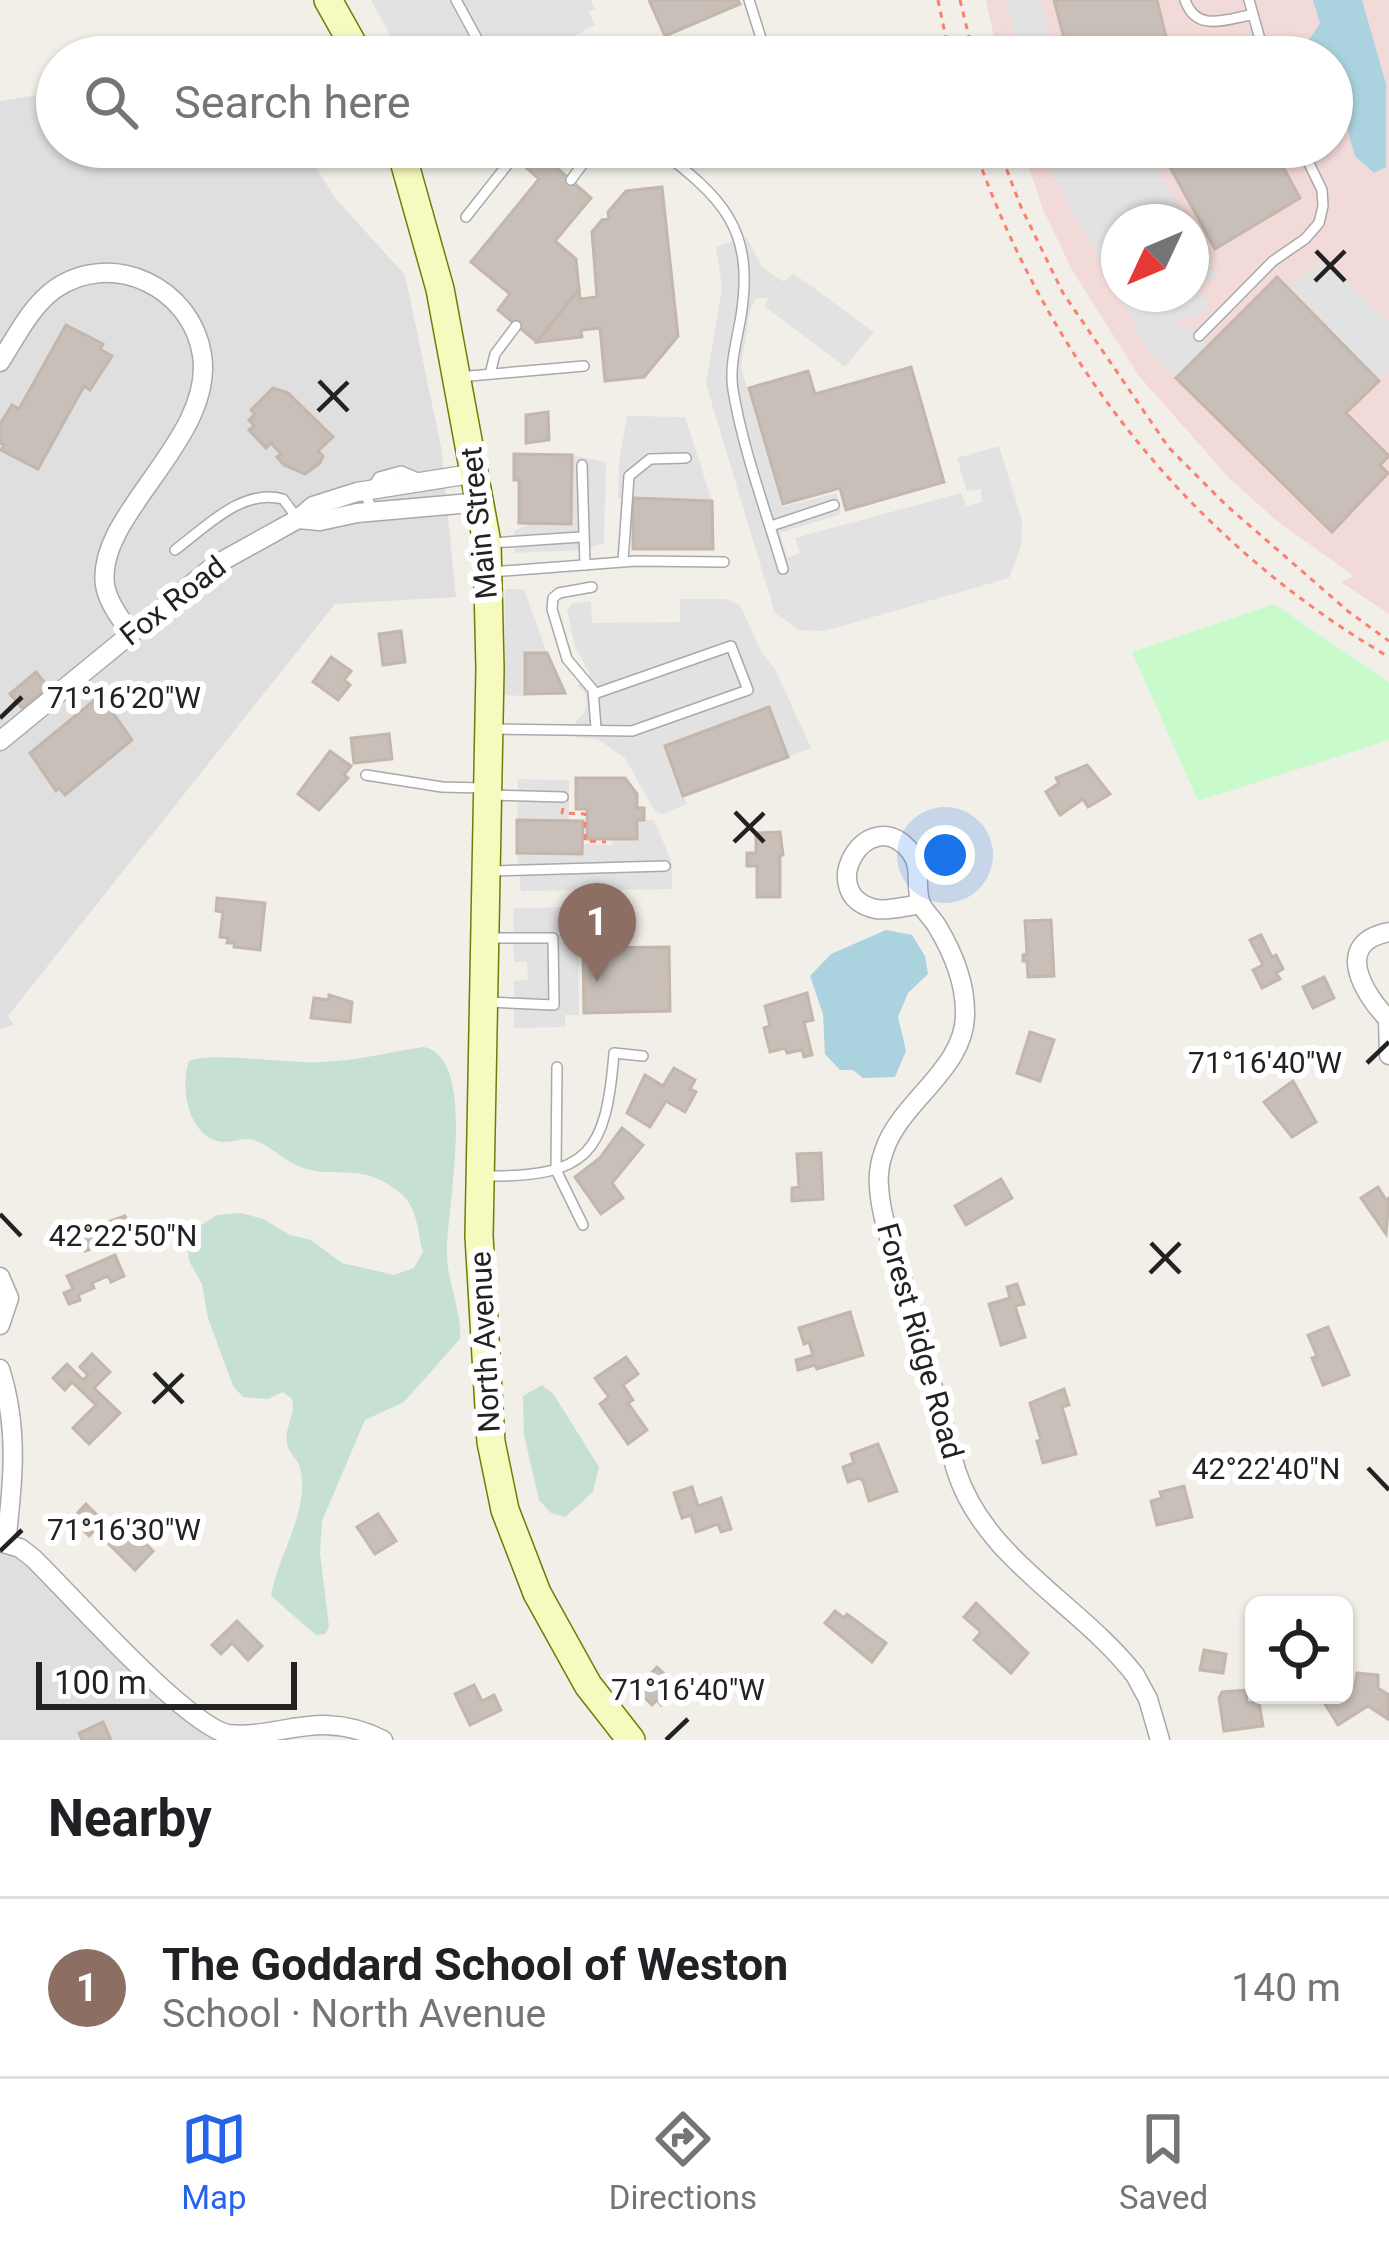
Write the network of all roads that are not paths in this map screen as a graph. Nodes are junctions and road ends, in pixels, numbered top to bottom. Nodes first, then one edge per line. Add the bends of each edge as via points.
1 (328, 0) edge
2 (456, 0) edge
3 (749, 0) edge
4 (1185, 0) edge
5 (1249, 0) edge
6 (1250, 15) junction
7 (348, 36) edge
8 (476, 36) edge
9 (760, 36) edge
10 (1258, 36) edge
11 (411, 168) edge
12 (508, 168) edge
13 (580, 168) edge
14 (681, 168) edge
15 (1311, 168) edge
16 (571, 180) dead end
17 (466, 217) dead end
18 (516, 326) dead end
19 (1199, 336) dead end
20 (0, 362) edge
21 (584, 366) dead end
22 (490, 374) junction
23 (458, 377) junction
24 (686, 458) dead end
25 (582, 465) dead end
26 (477, 473) junction
27 (368, 490) junction
28 (482, 502) junction
29 (834, 506) dead end
30 (374, 511) junction
31 (298, 520) junction
32 (771, 526) junction
33 (581, 537) junction
34 (488, 543) junction
35 (175, 550) dead end
36 (623, 561) junction
37 (724, 562) dead end
38 (585, 565) junction
39 (783, 569) dead end
40 (489, 572) junction
41 (592, 587) dead end
42 (131, 634) junction
43 (594, 694) junction
44 (596, 728) junction
45 (488, 729) junction
46 (0, 741) edge
47 (366, 775) dead end
48 (487, 792) junction
49 (563, 797) road end
50 (665, 866) dead end
51 (485, 871) junction
52 (921, 904) junction
53 (485, 908) joint
54 (1389, 932) edge
55 (484, 938) junction
56 (483, 1002) junction
57 (1389, 1020) edge
58 (1389, 1055) edge
59 (643, 1056) dead end
60 (557, 1067) dead end
61 (556, 1170) junction
62 (479, 1176) junction
63 (583, 1225) dead end
64 (0, 1277) edge
65 (0, 1325) edge
66 (0, 1370) edge
67 (3, 1543) edge
68 (383, 1740) edge
69 (631, 1740) edge
70 (1160, 1740) edge

1 - 7 main road
2 - 8 lane
3 - 9 lane
4 - 6 lane via 1206,22
5 - 6 lane
6 - 10 lane
11 - 23 main road, Main Street
12 - 17 lane
13 - 16 lane
14 - 32 lane via 713,195 745,255 732,378
15 - 19 lane via 1322,190 1318,223
18 - 22 lane
20 - 42 street via 40,302 85,276 152,283 192,323 203,364 196,407 105,568 108,596
21 - 22 lane
22 - 23 lane
23 - 26 main road, Main Street
24 - 36 lane via 650,459 628,476
25 - 33 lane
26 - 27 street, Fox Road
26 - 28 main road, Main Street
27 - 30 lane
27 - 31 street, Fox Road via 320,502
28 - 30 street, Fox Road
28 - 34 main road, Main Street
29 - 32 lane
30 - 31 street, Fox Road
31 - 35 lane via 283,499 251,499
31 - 42 street, Fox Road via 226,557
32 - 39 lane
33 - 34 lane
33 - 38 lane
34 - 40 main road, Main Street
36 - 37 lane
36 - 38 lane
38 - 40 lane
40 - 45 main road, Main Street
41 - 43 lane via 559,592 552,609 567,659
42 - 46 street, Fox Road
43 - 44 lane
43 - 44 lane via 731,646 748,690 632,731
44 - 45 lane
45 - 48 main road, Main Street
47 - 48 lane
48 - 49 lane
48 - 51 main road, Main Street
50 - 51 lane
51 - 53 main road, Main Street
52 - 52 street, Forest Ridge Road via 908,849 878,838 856,849 847,870 857,899 878,909
52 - 70 street, Forest Ridge Road via 953,960 966,1015 954,1051 884,1150 879,1186 892,1247 970,1503 1003,1546 1125,1661
53 - 55 main road, North Avenue
54 - 57 street via 1370,939 1357,960 1361,984
55 - 56 main road, North Avenue
55 - 56 lane via 553,938 554,1005
56 - 62 main road, North Avenue
57 - 58 street
59 - 61 lane via 614,1053 600,1136
60 - 61 lane
61 - 62 lane
61 - 63 lane
62 - 69 main road, North Avenue via 486,1396 501,1494 558,1633
64 - 65 street via 9,1298
66 - 67 street via 15,1446
67 - 68 street via 33,1558 210,1726 247,1736 332,1726

